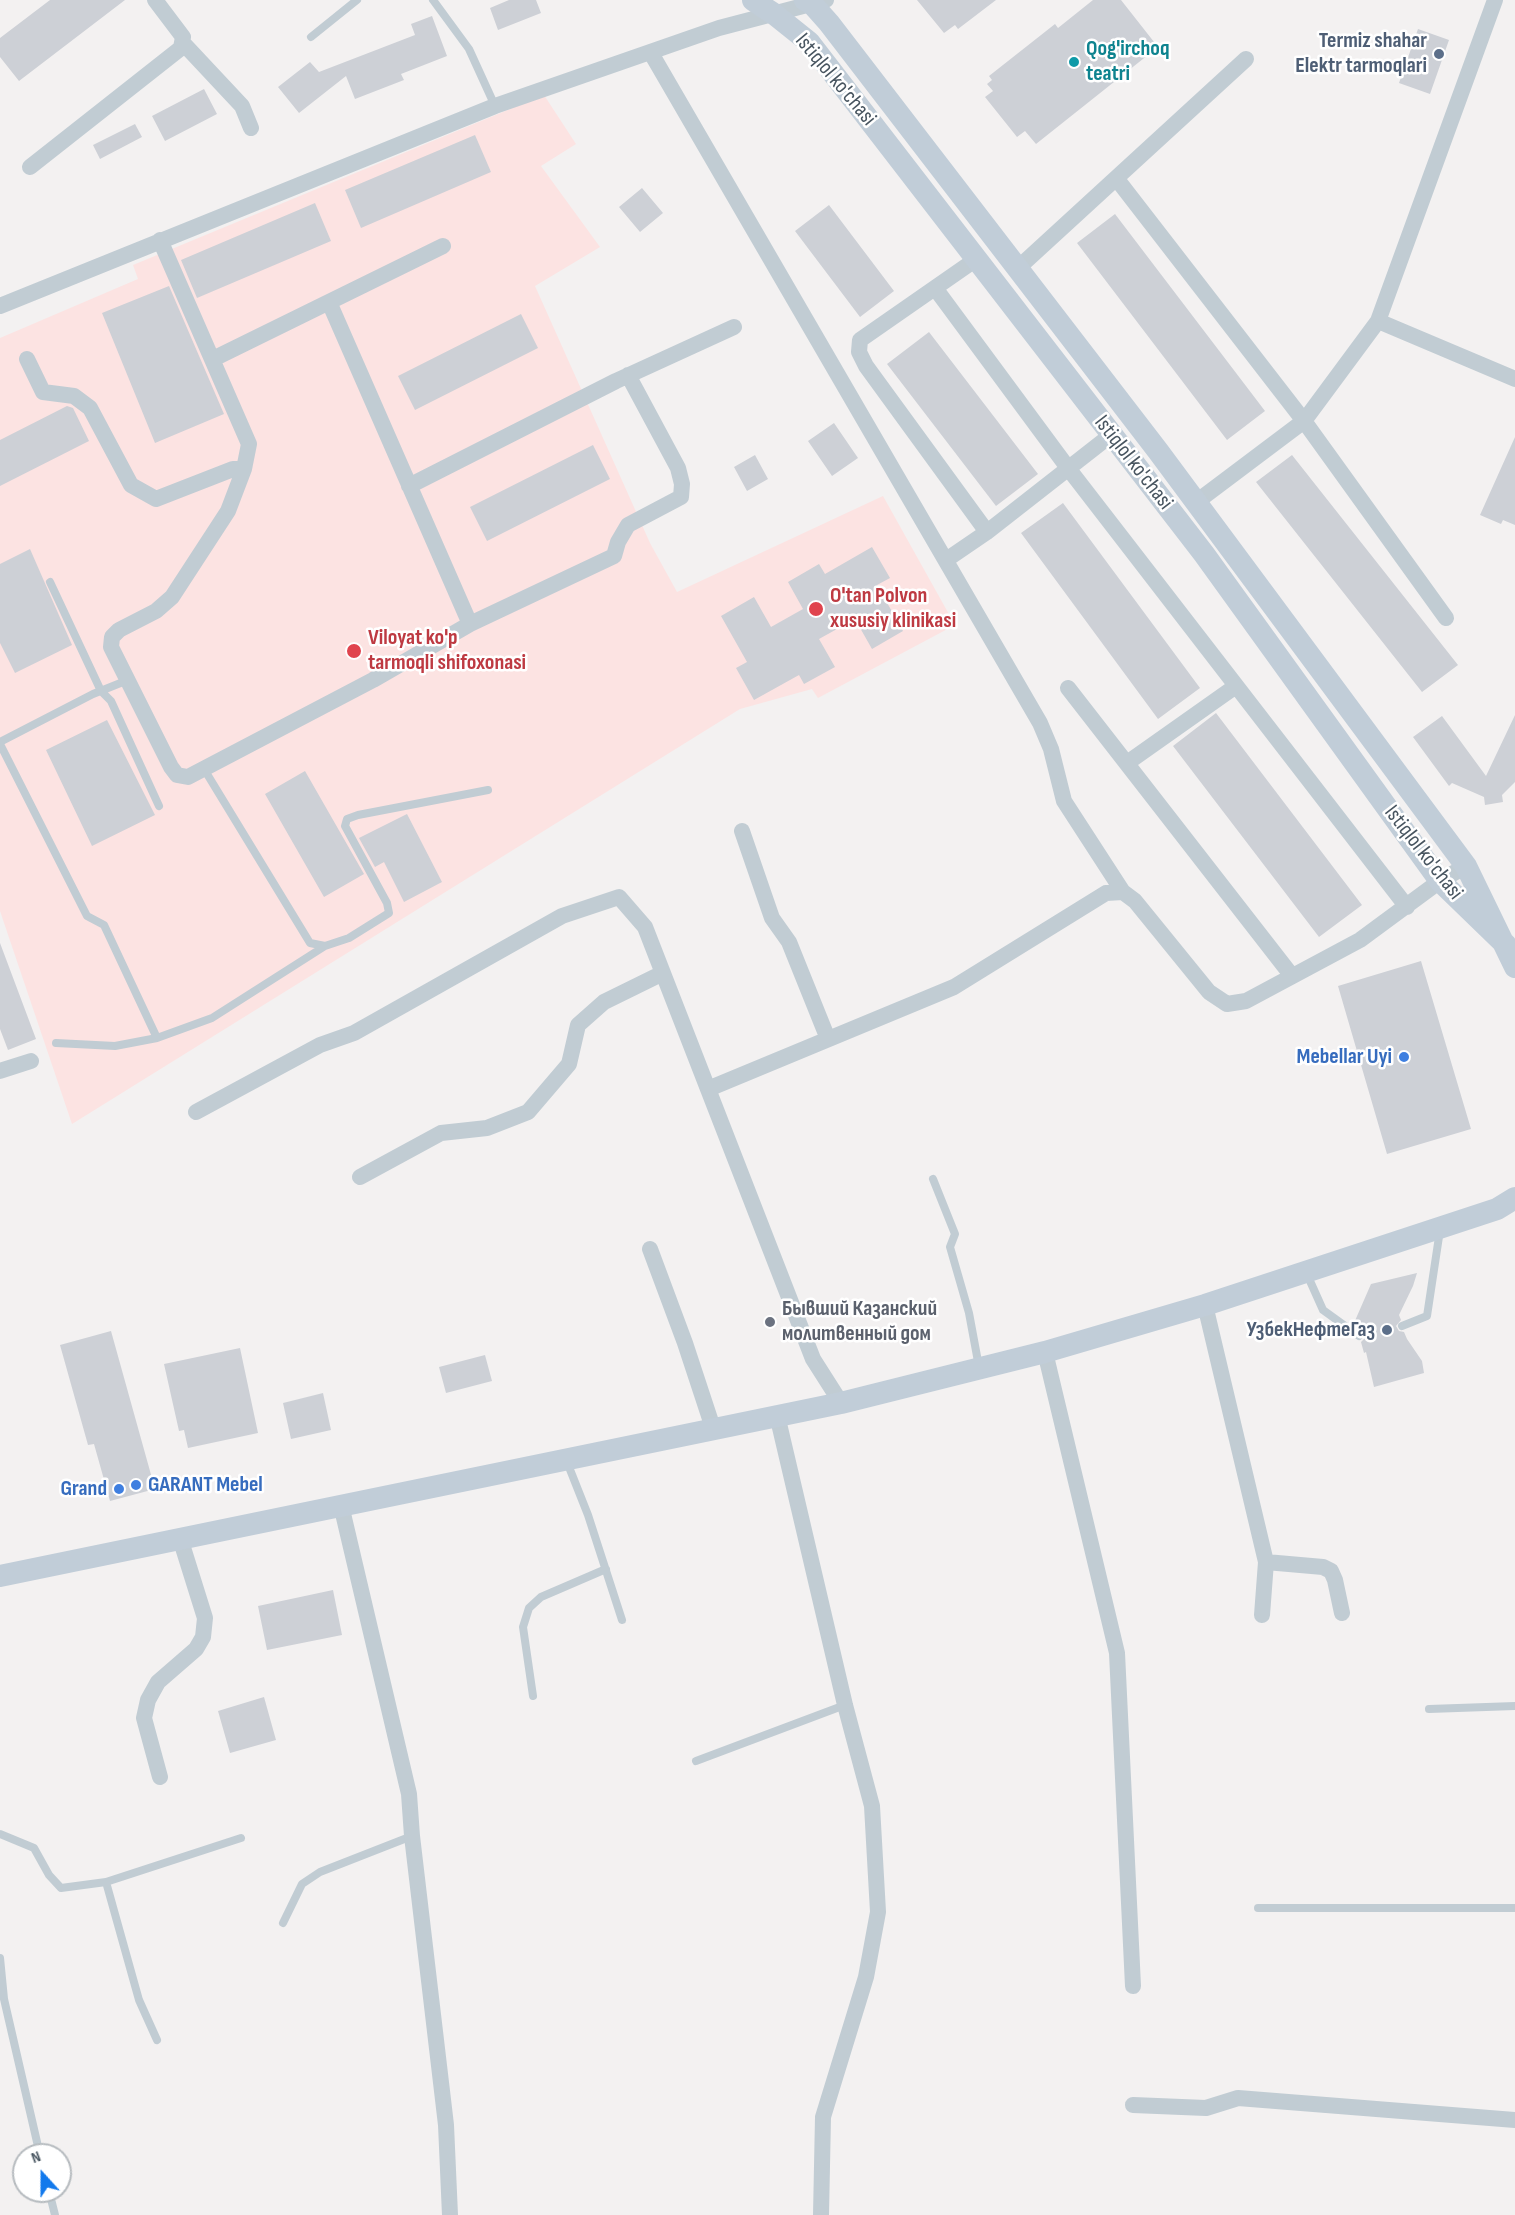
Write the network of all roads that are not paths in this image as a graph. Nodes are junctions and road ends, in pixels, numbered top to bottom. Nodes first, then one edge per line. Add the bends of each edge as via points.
1 (155, 0) edge
2 (357, 0) edge
3 (433, 0) edge
4 (753, 0) edge
5 (1495, 0) edge
6 (815, 2) edge
7 (774, 14) junction
8 (311, 37) dead end
9 (183, 43) junction
10 (651, 53) junction
11 (1246, 59) dead end
12 (495, 106) junction
13 (251, 128) dead end
14 (30, 167) dead end
15 (1116, 178) junction
16 (160, 240) junction
17 (443, 246) dead end
18 (975, 260) junction
19 (1017, 269) junction
20 (935, 288) junction
21 (329, 302) junction
22 (0, 306) edge
23 (1378, 321) junction
24 (734, 327) dead end
25 (27, 359) dead end
26 (213, 359) junction
27 (628, 375) junction
28 (1515, 379) edge
29 (1304, 421) junction
30 (1111, 435) junction
31 (1068, 468) junction
32 (244, 469) junction
33 (409, 486) junction
34 (1196, 503) junction
35 (987, 532) junction
36 (946, 560) junction
37 (50, 582) dead end
38 (1446, 618) dead end
39 (470, 624) junction
40 (128, 680) junction
41 (1236, 686) junction
42 (1068, 687) dead end
43 (101, 690) junction
44 (0, 743) edge
45 (1127, 763) junction
46 (204, 769) junction
47 (488, 790) dead end
48 (159, 806) dead end
49 (742, 831) dead end
50 (1466, 866) junction
51 (1440, 881) junction
52 (1123, 892) junction
53 (1407, 907) junction
54 (1515, 924) edge
55 (1506, 945) junction
56 (325, 946) junction
57 (1515, 967) edge
58 (663, 973) junction
59 (1292, 976) junction
60 (157, 1038) junction
61 (828, 1039) junction
62 (56, 1043) dead end
63 (31, 1061) dead end
64 (0, 1071) edge
65 (708, 1089) junction
66 (196, 1112) dead end
67 (360, 1177) dead end
68 (933, 1179) dead end
69 (1515, 1198) edge
70 (1441, 1227) junction
71 (650, 1250) dead end
72 (1306, 1271) junction
73 (1205, 1305) junction
74 (1402, 1326) dead end
75 (1359, 1336) dead end
76 (1045, 1352) junction
77 (979, 1368) junction
78 (841, 1403) junction
79 (777, 1415) junction
80 (713, 1428) junction
81 (566, 1458) junction
82 (341, 1505) junction
83 (180, 1538) junction
84 (1266, 1562) junction
85 (606, 1569) junction
86 (0, 1576) edge
87 (1342, 1613) dead end
88 (1262, 1615) dead end
89 (622, 1620) dead end
90 (533, 1696) dead end
91 (845, 1705) junction
92 (1515, 1706) edge
93 (1429, 1709) dead end
94 (696, 1761) dead end
95 (160, 1777) dead end
96 (0, 1834) edge
97 (412, 1836) junction
98 (241, 1838) dead end
99 (106, 1882) junction
100 (1258, 1908) dead end
101 (1515, 1908) edge
102 (283, 1923) dead end
103 (0, 1958) edge
104 (1133, 1986) dead end
105 (157, 2040) dead end
106 (1133, 2105) dead end
107 (1515, 2120) edge
108 (37, 2143) edge
109 (450, 2215) edge
110 (821, 2215) edge

1 - 9 street via 183,37
2 - 8 lane
3 - 12 lane via 469,49
4 - 7 main road, Istiqlol ko'chasi
5 - 23 street
6 - 7 street
6 - 19 main road, Istiqlol ko'chasi
7 - 10 street via 719,28
7 - 18 main road, Istiqlol ko'chasi via 809,42
9 - 13 street via 242,106
9 - 14 street
10 - 12 street
10 - 36 street
11 - 15 street
12 - 16 street
15 - 19 street
15 - 29 street
16 - 22 street
16 - 26 street
17 - 21 street
18 - 20 street
18 - 30 main road, Istiqlol ko'chasi
19 - 34 main road, Istiqlol ko'chasi
20 - 31 street
20 - 35 street via 860,340 859,352
21 - 26 street
21 - 33 street
23 - 28 street
23 - 29 street
24 - 27 street
25 - 32 street via 43,392 74,396 90,408 131,484 156,499 233,469
26 - 32 street via 249,444
27 - 33 street
27 - 39 street via 678,468 681,497 628,525 614,556
29 - 34 street
29 - 38 street
30 - 31 street
30 - 51 main road, Istiqlol ko'chasi via 1204,554
31 - 35 street
31 - 41 street
32 - 40 street via 228,511 172,597 112,637 111,647
33 - 39 street
34 - 50 main road, Istiqlol ko'chasi
35 - 36 street
36 - 52 street via 1040,723 1065,801
37 - 43 lane
39 - 46 street
40 - 43 lane
40 - 46 street via 171,768 177,775 188,777
41 - 45 street
41 - 53 street
42 - 45 street
43 - 44 lane
43 - 48 lane via 111,701
44 - 60 lane via 87,916 104,925
45 - 59 street
46 - 56 lane via 310,943
47 - 56 lane via 347,819 345,826 387,903 388,913 349,938
49 - 61 street via 772,918 789,942
50 - 51 street
50 - 55 main road, Istiqlol ko'chasi
51 - 53 street
51 - 55 main road, Istiqlol ko'chasi
52 - 59 street via 1135,901 1209,992 1227,1004 1246,1001
52 - 61 street via 1106,893 954,987
53 - 59 street via 1360,940
54 - 55 main road
55 - 57 main road
56 - 60 lane via 212,1018
58 - 65 street
58 - 66 street via 645,927 619,897 562,916 354,1033 320,1045
58 - 67 street via 604,1002 578,1025 569,1064 528,1112 487,1128 441,1133
60 - 62 lane via 115,1046
61 - 65 street
63 - 64 street
65 - 78 street via 813,1359
68 - 77 lane via 955,1234 950,1247 969,1313
69 - 70 main road via 1497,1209
70 - 72 main road
70 - 74 lane via 1427,1316
71 - 80 street
72 - 73 main road
72 - 75 lane via 1323,1310
73 - 76 main road
73 - 84 street
76 - 77 main road
76 - 104 street via 1117,1653
77 - 78 main road
78 - 79 main road
79 - 80 main road
79 - 91 street
80 - 81 main road
81 - 82 main road
81 - 85 lane
82 - 83 main road
82 - 97 street via 410,1794
83 - 86 main road
83 - 95 street via 205,1618 203,1637 196,1649 158,1682 148,1700 144,1718
84 - 87 street via 1331,1571
84 - 88 street
85 - 89 lane
85 - 90 lane via 541,1597 529,1608 523,1627
91 - 94 lane
91 - 110 street via 872,1806 878,1912 866,1977 823,2117
92 - 93 lane
96 - 99 lane via 34,1848 60,1888
97 - 102 lane via 320,1872 302,1884
97 - 109 street via 446,2124
98 - 99 lane
99 - 105 lane via 139,2000
100 - 101 lane
103 - 108 lane via 4,1999
106 - 107 street via 1206,2109 1238,2098

